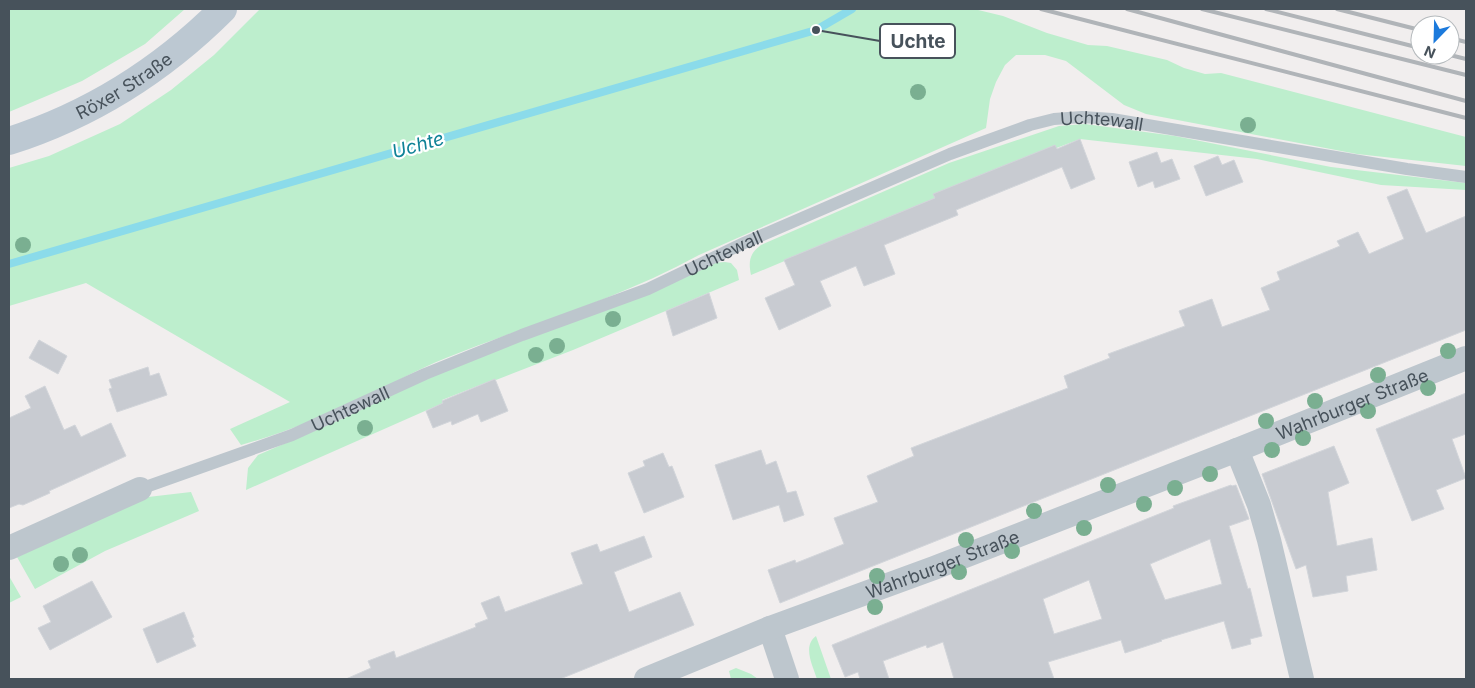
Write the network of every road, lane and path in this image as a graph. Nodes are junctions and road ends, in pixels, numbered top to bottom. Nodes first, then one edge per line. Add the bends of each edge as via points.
1 (223, 9) edge
2 (9, 141) edge
3 (1466, 177) edge
4 (1466, 358) edge
5 (1237, 450) junction
6 (140, 489) joint
7 (9, 548) edge
8 (770, 628) junction
9 (646, 679) edge
10 (787, 679) edge
11 (1302, 679) edge

1 - 2 street, Röxer Straße via 173,54 121,90 60,122
3 - 6 lane, Uchtewall via 1112,119 1082,116 1054,119 950,154 744,243 648,289 425,374 292,436
4 - 5 street, Wahrburger Straße
5 - 8 street, Wahrburger Straße
5 - 11 street via 1269,540
6 - 7 street, Uchtewall
8 - 9 street, Wahrburger Straße
8 - 10 street

